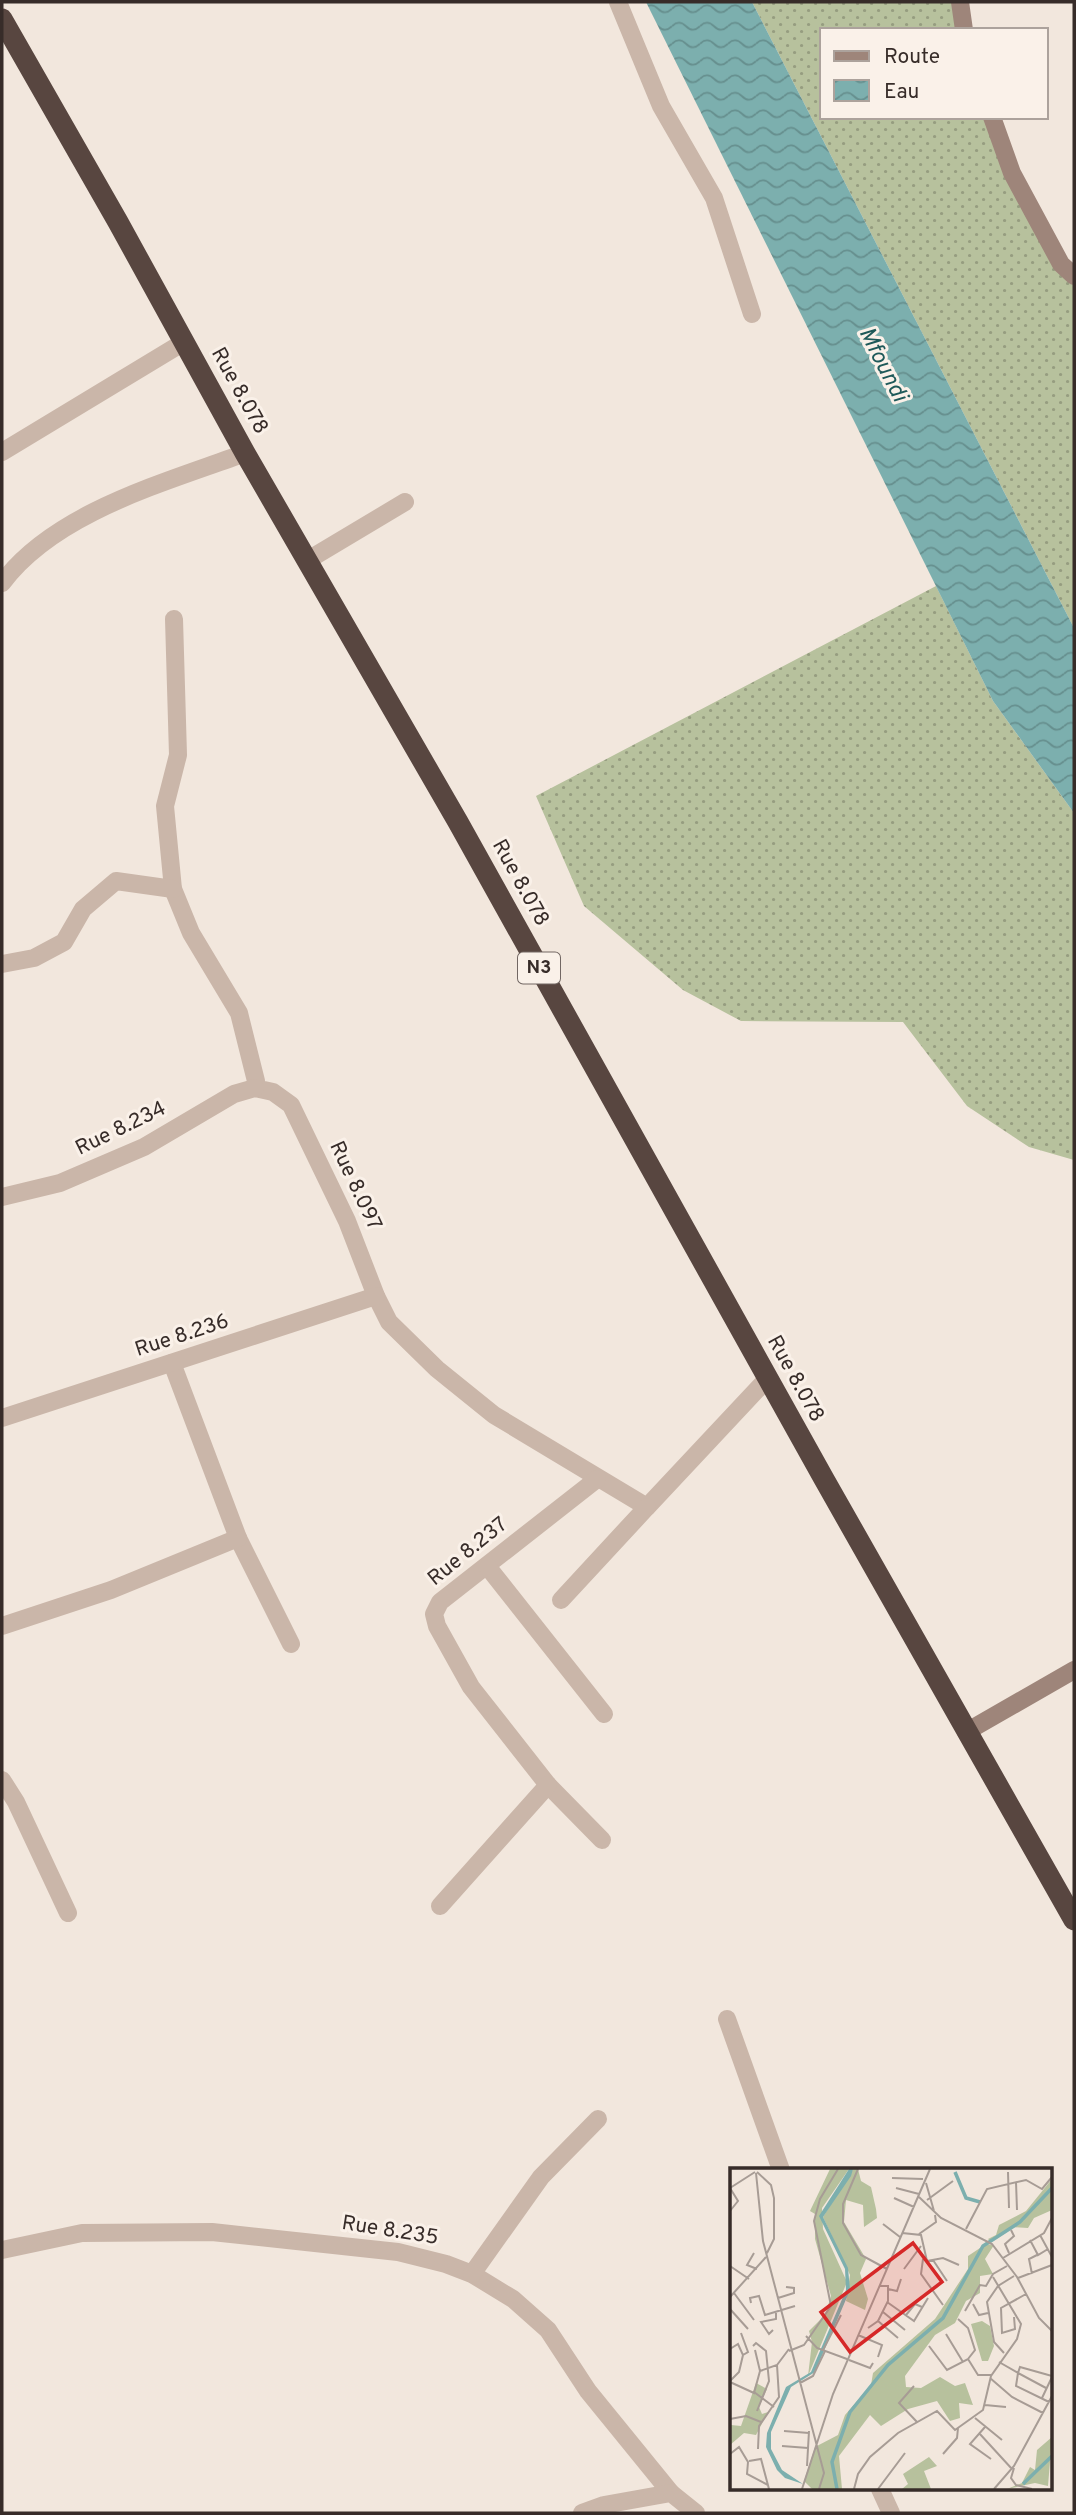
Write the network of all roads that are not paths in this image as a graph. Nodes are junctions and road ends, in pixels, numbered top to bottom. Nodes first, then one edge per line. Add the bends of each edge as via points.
1 (618, 2) edge
2 (960, 2) edge
3 (2, 19) edge
4 (964, 28) edge
5 (993, 119) edge
6 (1074, 276) edge
7 (752, 314) dead end
8 (184, 342) junction
9 (2, 452) edge
10 (245, 453) junction
11 (405, 502) dead end
12 (308, 560) junction
13 (2, 583) edge
14 (174, 619) dead end
15 (173, 889) junction
16 (2, 964) edge
17 (255, 1088) junction
18 (2, 1197) edge
19 (376, 1296) junction
20 (172, 1363) junction
21 (767, 1379) junction
22 (2, 1418) edge
23 (597, 1479) junction
24 (647, 1507) junction
25 (238, 1538) junction
26 (487, 1566) junction
27 (561, 1600) dead end
28 (2, 1626) edge
29 (292, 1644) dead end
30 (1074, 1670) edge
31 (604, 1714) dead end
32 (966, 1732) junction
33 (2, 1780) edge
34 (548, 1785) junction
35 (602, 1840) dead end
36 (440, 1906) dead end
37 (68, 1913) dead end
38 (1074, 1920) edge
39 (727, 2019) dead end
40 (598, 2119) dead end
41 (780, 2168) edge
42 (2, 2250) edge
43 (472, 2274) junction
44 (880, 2490) edge
45 (671, 2493) junction
46 (582, 2513) edge
47 (696, 2513) edge
48 (891, 2513) edge

1 - 7 street via 661,106 714,198
2 - 4 main road
3 - 8 highway, Rue 8.078 / N3
5 - 6 main road via 1012,173 1061,264
8 - 9 street
8 - 10 highway, Rue 8.078 / N3
10 - 12 highway, Rue 8.078 / N3
10 - 13 street via 88,515 29,553
11 - 12 street
12 - 21 highway, Rue 8.078 / N3
14 - 15 street via 178,755 165,806
15 - 16 street via 116,881 83,909 64,942 34,958
15 - 17 street via 191,933 239,1013
17 - 18 street, Rue 8.234 via 233,1094 144,1147 60,1183
17 - 19 street, Rue 8.097 via 273,1092 291,1105 348,1221
19 - 20 street, Rue 8.236
19 - 23 street, Rue 8.097 via 389,1322 447,1377 494,1415
20 - 22 street, Rue 8.236
20 - 25 street
21 - 24 street
21 - 32 highway, Rue 8.078 / N3
23 - 24 street, Rue 8.097
23 - 26 street, Rue 8.237
24 - 27 street
25 - 28 street via 111,1590
25 - 29 street
26 - 31 street
26 - 34 street, Rue 8.237 via 440,1601 434,1614 437,1626 471,1687
30 - 32 main road
32 - 38 highway, Rue 8.078 / N3
33 - 37 street
34 - 35 street, Rue 8.237
34 - 36 street
39 - 41 street
40 - 43 street via 541,2177
42 - 43 street, Rue 8.235 via 82,2234 212,2232 398,2252
43 - 45 street, Rue 8.235 via 513,2299 548,2330 588,2391
44 - 48 street
45 - 46 street
45 - 47 street, Rue 8.235

